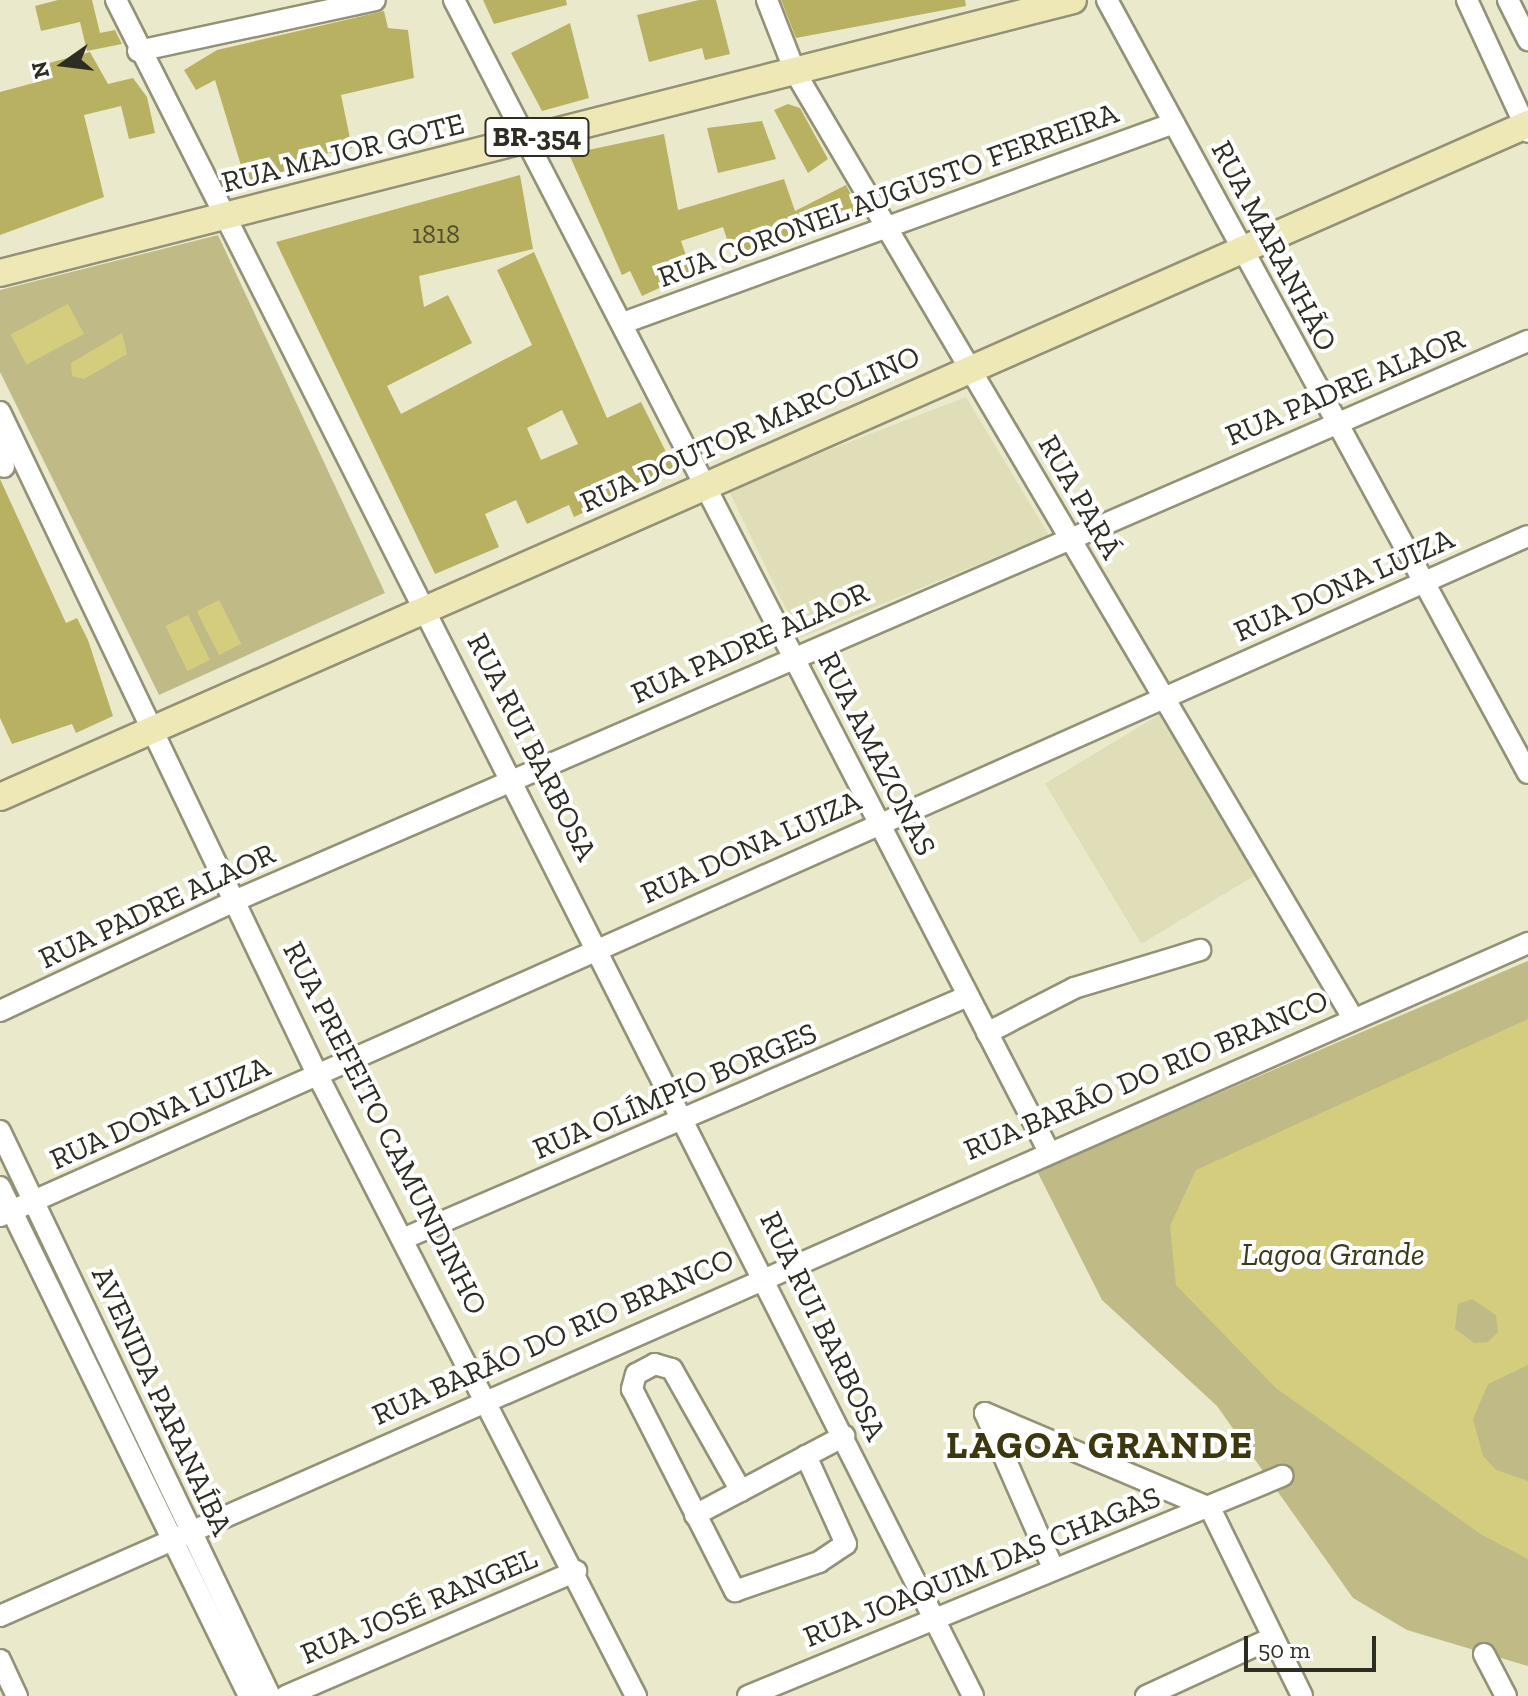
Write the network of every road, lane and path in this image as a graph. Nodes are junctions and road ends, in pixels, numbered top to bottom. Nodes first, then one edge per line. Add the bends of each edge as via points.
1 (116, 0) edge
2 (375, 0) edge
3 (454, 0) edge
4 (767, 0) edge
5 (1073, 0) edge
6 (1107, 0) edge
7 (1467, 0) edge
8 (1508, 0) edge
9 (1528, 40) edge
10 (138, 51) junction
11 (795, 72) junction
12 (1174, 123) junction
13 (1527, 127) edge
14 (527, 140) junction
15 (224, 217) junction
16 (888, 229) junction
17 (1243, 252) junction
18 (0, 273) edge
19 (623, 323) junction
20 (1528, 341) edge
21 (968, 366) junction
22 (0, 412) edge
23 (1336, 425) junction
24 (0, 435) edge
25 (24, 459) junction
26 (2, 468) edge
27 (707, 484) junction
28 (1528, 536) edge
29 (1069, 537) junction
30 (1421, 583) junction
31 (428, 606) junction
32 (794, 657) junction
33 (1164, 697) junction
34 (151, 726) junction
35 (1525, 760) edge
36 (515, 779) junction
37 (0, 797) edge
38 (878, 824) junction
39 (239, 899) junction
40 (1528, 943) edge
41 (600, 947) junction
42 (1200, 950) dead end
43 (968, 996) junction
44 (0, 1011) edge
45 (1353, 1018) junction
46 (987, 1033) junction
47 (318, 1076) junction
48 (687, 1121) junction
49 (0, 1131) edge
50 (1048, 1150) junction
51 (0, 1187) edge
52 (35, 1201) junction
53 (6, 1213) edge
54 (405, 1238) junction
55 (764, 1274) junction
56 (488, 1400) junction
57 (844, 1436) junction
58 (806, 1456) junction
59 (1282, 1476) dead end
60 (741, 1491) junction
61 (1210, 1508) junction
62 (695, 1515) junction
63 (181, 1538) junction
64 (1053, 1568) junction
65 (576, 1571) junction
66 (933, 1615) junction
67 (0, 1616) edge
68 (1272, 1638) junction
69 (1484, 1654) dead end
70 (0, 1660) edge
71 (17, 1696) edge
72 (249, 1696) edge
73 (270, 1696) edge
74 (286, 1696) edge
75 (636, 1696) edge
76 (748, 1696) edge
77 (973, 1696) edge
78 (1146, 1696) edge
79 (1302, 1696) edge
80 (1506, 1696) edge

1 - 10 street, RUA RUI BARBOSA
2 - 10 street
3 - 14 street, RUA AMAZONAS
4 - 11 street, RUA PARÁ
5 - 11 main road, RUA MAJOR GOTE / BR-354
6 - 12 street, RUA MARANHÃO
7 - 13 street
8 - 9 street
10 - 15 street, RUA RUI BARBOSA
11 - 14 main road, RUA MAJOR GOTE / BR-354
11 - 16 street, RUA PARÁ
12 - 16 street, RUA CORONEL AUGUSTO FERREIRA
12 - 17 street, RUA MARANHÃO
13 - 17 main road, RUA DOUTOR MARCOLINO
14 - 15 main road, RUA MAJOR GOTE / BR-354
14 - 19 street, RUA AMAZONAS
15 - 18 main road, RUA MAJOR GOTE / BR-354
15 - 31 street, RUA RUI BARBOSA
16 - 19 street, RUA CORONEL AUGUSTO FERREIRA
16 - 21 street, RUA PARÁ
17 - 21 main road, RUA DOUTOR MARCOLINO
17 - 23 street, RUA MARANHÃO
19 - 27 street, RUA AMAZONAS
20 - 23 street, RUA PADRE ALAOR
21 - 27 main road, RUA DOUTOR MARCOLINO
21 - 29 street, RUA PARÁ
22 - 25 street, RUA PREFEITO CAMUNDINHO
23 - 29 street, RUA PADRE ALAOR
23 - 30 street, RUA MARANHÃO
24 - 26 street
25 - 26 street
25 - 34 street, RUA PREFEITO CAMUNDINHO
27 - 31 main road, RUA DOUTOR MARCOLINO
27 - 32 street, RUA AMAZONAS
28 - 30 street, RUA DONA LUIZA
29 - 32 street, RUA PADRE ALAOR
29 - 33 street, RUA PARÁ
30 - 33 street, RUA DONA LUIZA
30 - 35 street, RUA MARANHÃO
31 - 34 main road, RUA DOUTOR MARCOLINO
31 - 36 street, RUA RUI BARBOSA
32 - 36 street, RUA PADRE ALAOR
32 - 38 street, RUA AMAZONAS
33 - 38 street, RUA DONA LUIZA
33 - 45 street, RUA PARÁ
34 - 37 main road, RUA DOUTOR MARCOLINO
34 - 39 street, RUA PREFEITO CAMUNDINHO
36 - 39 street, RUA PADRE ALAOR
36 - 41 street, RUA RUI BARBOSA
38 - 41 street, RUA DONA LUIZA
38 - 43 street, RUA AMAZONAS
39 - 44 street, RUA PADRE ALAOR
39 - 47 street, RUA PREFEITO CAMUNDINHO
40 - 45 street, RUA BARÃO DO RIO BRANCO
41 - 47 street, RUA DONA LUIZA
41 - 48 street, RUA RUI BARBOSA
42 - 46 street via 1099,978
43 - 46 street, RUA AMAZONAS
43 - 48 street, RUA OLÍMPIO BORGES
45 - 50 street, RUA BARÃO DO RIO BRANCO
46 - 50 street, RUA AMAZONAS
47 - 52 street, RUA DONA LUIZA
47 - 54 street, RUA PREFEITO CAMUNDINHO
48 - 54 street, RUA OLÍMPIO BORGES
48 - 55 street, RUA RUI BARBOSA
49 - 52 street, AVENIDA PARANAÍBA
50 - 55 street, RUA BARÃO DO RIO BRANCO
51 - 53 street, AVENIDA PARANAÍBA
52 - 53 street, RUA DONA LUIZA
52 - 63 street, AVENIDA PARANAÍBA
53 - 63 street, AVENIDA PARANAÍBA
54 - 56 street, RUA PREFEITO CAMUNDINHO
55 - 56 street, RUA BARÃO DO RIO BRANCO
55 - 57 street, RUA RUI BARBOSA
56 - 63 street, RUA BARÃO DO RIO BRANCO
56 - 65 street, RUA PREFEITO CAMUNDINHO
57 - 58 street
57 - 66 street, RUA RUI BARBOSA
58 - 60 street
58 - 62 street via 845,1535 842,1550 741,1593
59 - 61 street, RUA JOAQUIM DAS CHAGAS
60 - 62 street
60 - 62 street via 672,1369 655,1364 636,1374 632,1389
61 - 64 street, RUA JOAQUIM DAS CHAGAS
61 - 64 street via 985,1413
61 - 68 street
63 - 67 street, RUA BARÃO DO RIO BRANCO
63 - 72 street, AVENIDA PARANAÍBA
63 - 73 street, AVENIDA PARANAÍBA
64 - 66 street, RUA JOAQUIM DAS CHAGAS
65 - 74 street, RUA JOSÉ RANGEL
65 - 75 street, RUA PREFEITO CAMUNDINHO
66 - 76 street, RUA JOAQUIM DAS CHAGAS
66 - 77 street, RUA RUI BARBOSA
68 - 78 street
68 - 79 street
69 - 80 street
70 - 71 street

